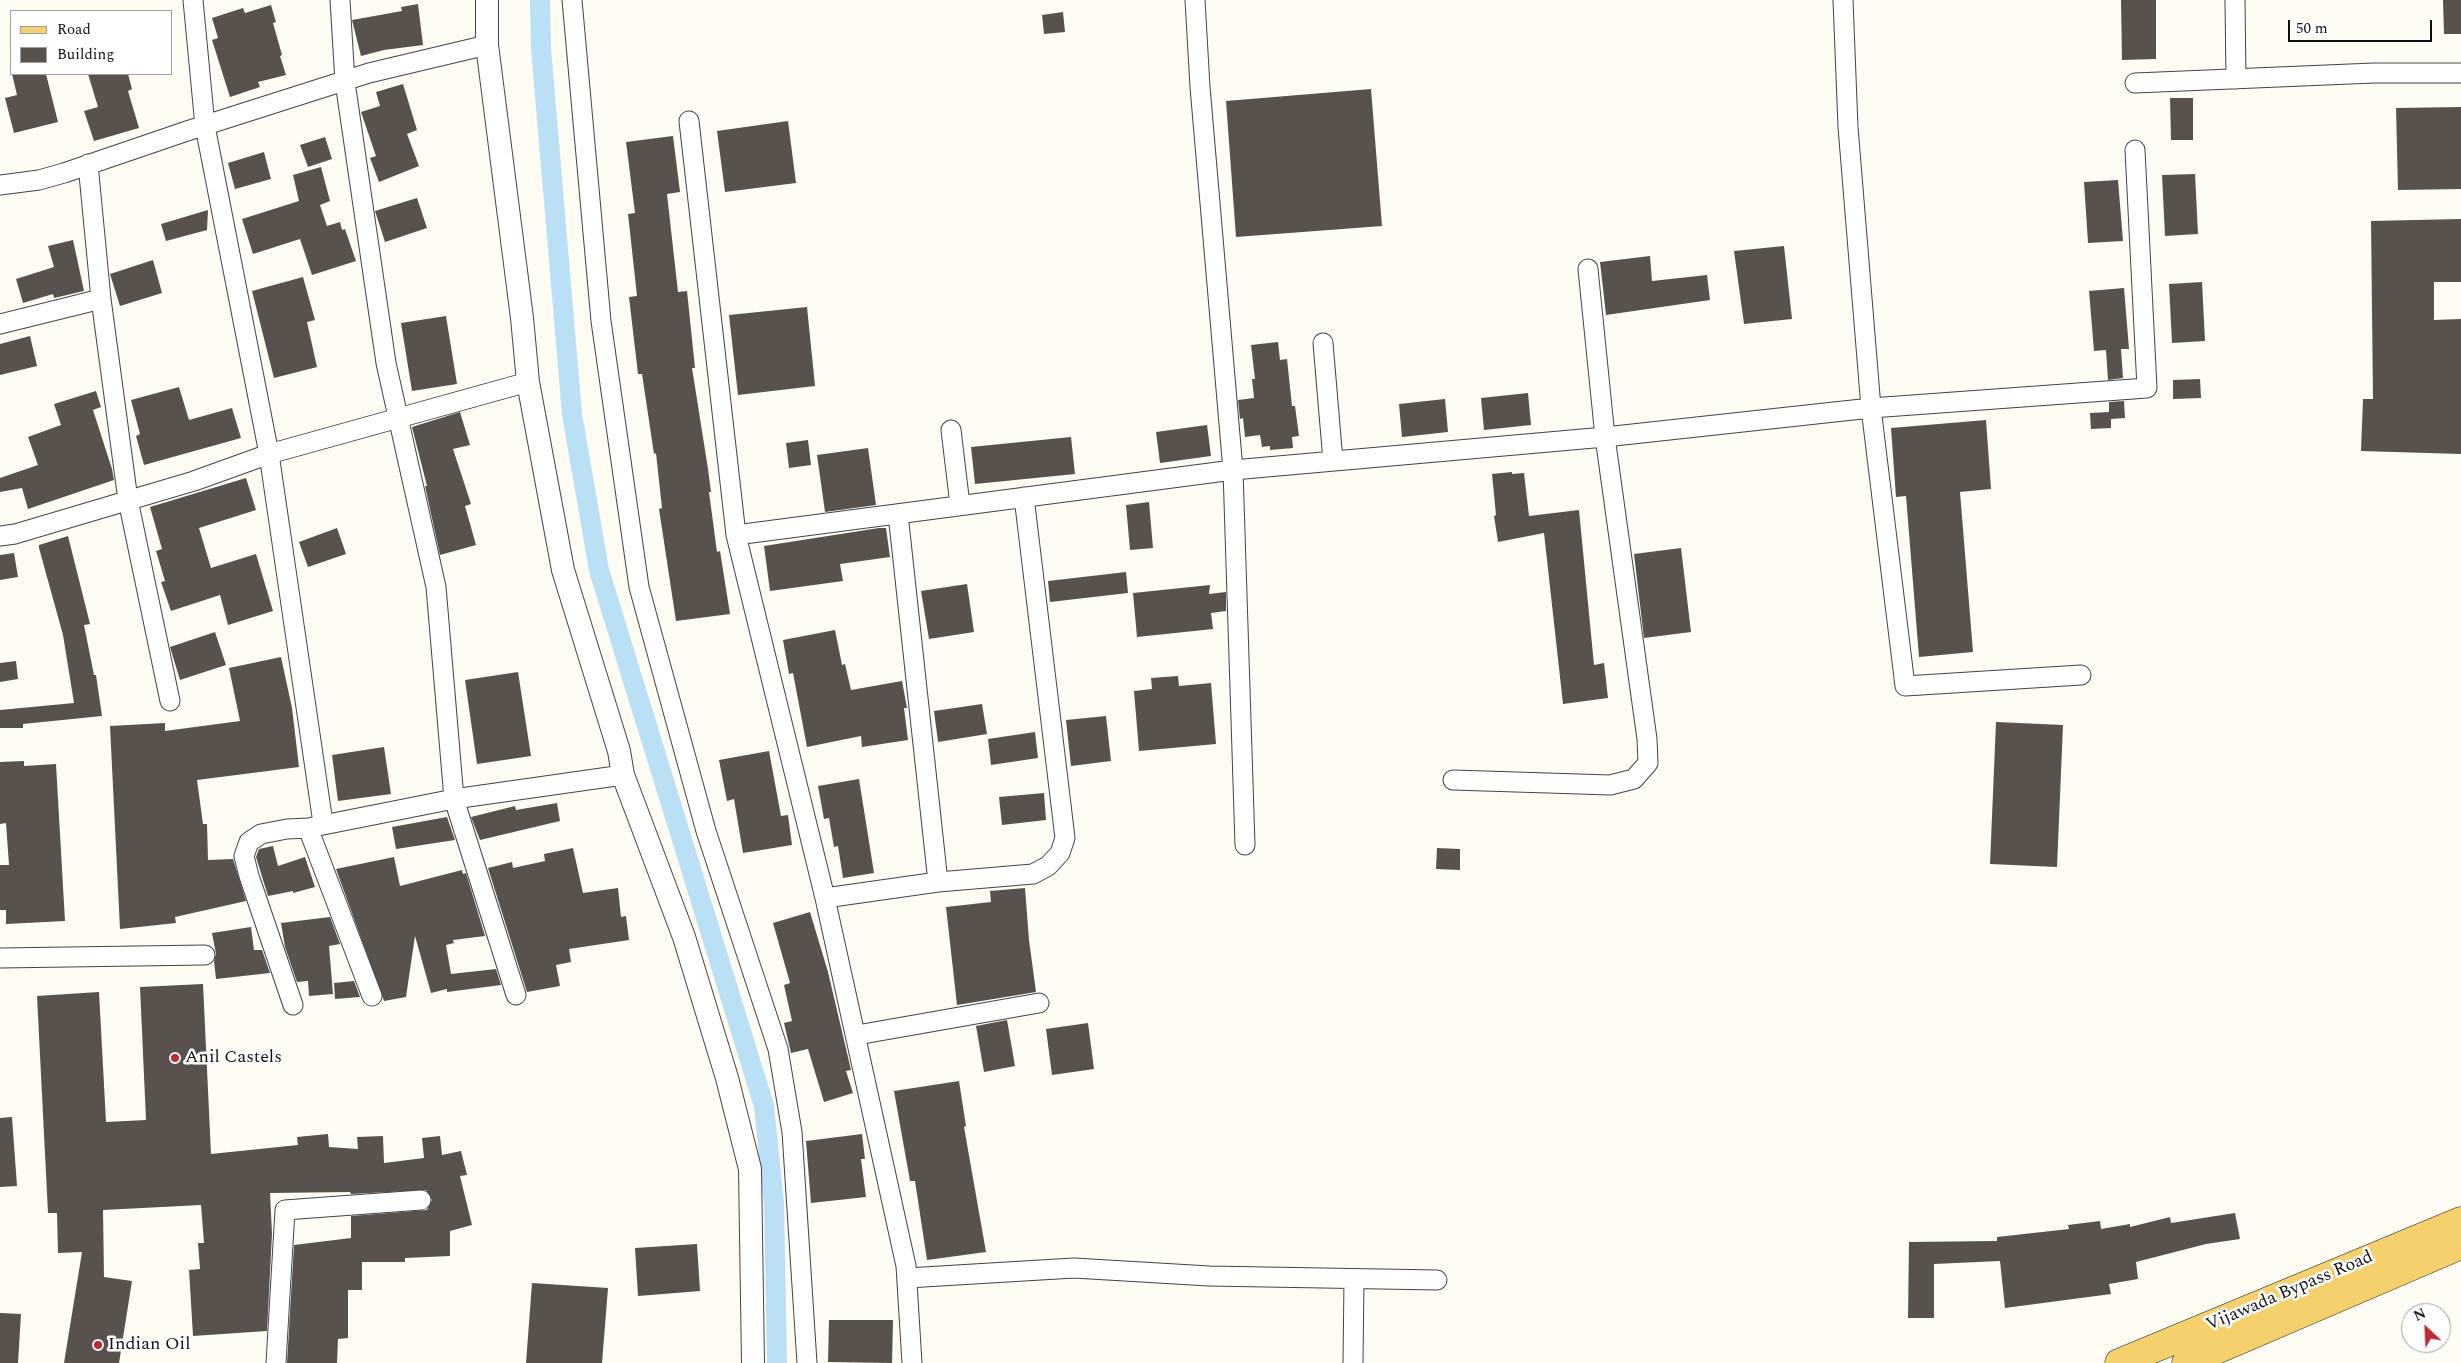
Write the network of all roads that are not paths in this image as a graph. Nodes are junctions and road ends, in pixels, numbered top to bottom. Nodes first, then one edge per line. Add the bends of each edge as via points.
1 (193, 0) edge
2 (340, 0) edge
3 (487, 0) edge
4 (572, 0) edge
5 (1195, 0) edge
6 (1843, 0) edge
7 (2235, 0) edge
8 (487, 45) junction
9 (2461, 73) edge
10 (2236, 79) junction
11 (345, 82) junction
12 (2135, 83) dead end
13 (689, 121) dead end
14 (205, 126) junction
15 (2135, 150) dead end
16 (88, 164) junction
17 (0, 185) edge
18 (1588, 269) dead end
19 (102, 299) junction
20 (0, 324) edge
21 (1323, 343) dead end
22 (528, 382) junction
23 (1871, 408) junction
24 (398, 418) junction
25 (951, 430) dead end
26 (1605, 437) junction
27 (269, 454) junction
28 (1333, 461) junction
29 (1234, 470) junction
30 (1024, 497) junction
31 (128, 500) junction
32 (960, 505) junction
33 (898, 514) junction
34 (736, 535) junction
35 (0, 536) edge
36 (2081, 675) dead end
37 (170, 701) dead end
38 (623, 775) junction
39 (1453, 780) dead end
40 (454, 799) junction
41 (316, 826) junction
42 (1245, 845) dead end
43 (938, 882) junction
44 (826, 898) junction
45 (205, 955) dead end
46 (0, 958) edge
47 (516, 995) dead end
48 (372, 996) dead end
49 (1039, 1002) dead end
50 (293, 1006) dead end
51 (856, 1035) junction
52 (421, 1200) dead end
53 (2461, 1221) edge
54 (2461, 1245) edge
55 (907, 1278) junction
56 (1354, 1279) junction
57 (1437, 1280) dead end
58 (276, 1363) edge
59 (753, 1363) edge
60 (807, 1363) edge
61 (912, 1363) edge
62 (1353, 1363) edge
63 (2119, 1363) edge
64 (2186, 1363) edge

1 - 14 street
2 - 11 street
3 - 8 street
4 - 60 street via 601,322 639,587 706,831 778,1049 792,1132
5 - 29 street
6 - 23 street via 1848,128
7 - 10 street
8 - 11 street via 369,73
8 - 22 street
9 - 10 street
10 - 12 street
11 - 14 street
11 - 24 street via 386,363
13 - 34 street
14 - 16 street
14 - 27 street
15 - 23 street via 2148,388
16 - 17 street via 38,180
16 - 19 street
18 - 26 street
19 - 20 street
19 - 31 street
21 - 28 street
22 - 24 street
22 - 38 street via 563,570 619,751
23 - 26 street
23 - 36 street via 1905,686
24 - 27 street
24 - 40 street via 436,587
25 - 32 street
26 - 28 street
26 - 39 street via 1648,763 1634,779 1610,785
27 - 31 street
27 - 41 street
28 - 29 street
29 - 30 street
29 - 42 street
30 - 32 street
30 - 43 street via 1065,838 1060,854 1033,874
31 - 35 street
31 - 37 street
32 - 33 street
33 - 34 street
33 - 43 street
34 - 44 street
38 - 40 street
38 - 59 street via 684,937 727,1078 750,1169
40 - 41 street
40 - 47 street
41 - 48 street
41 - 50 street via 261,834 249,842 244,856
43 - 44 street
44 - 51 street
45 - 46 street
49 - 51 street
51 - 55 street
52 - 58 street via 285,1210
53 - 63 main road, Vijawada Bypass Road
54 - 64 main road, Vijawada Bypass Road
55 - 56 street via 1074,1268 1209,1276
55 - 61 street
56 - 57 street
56 - 62 street

